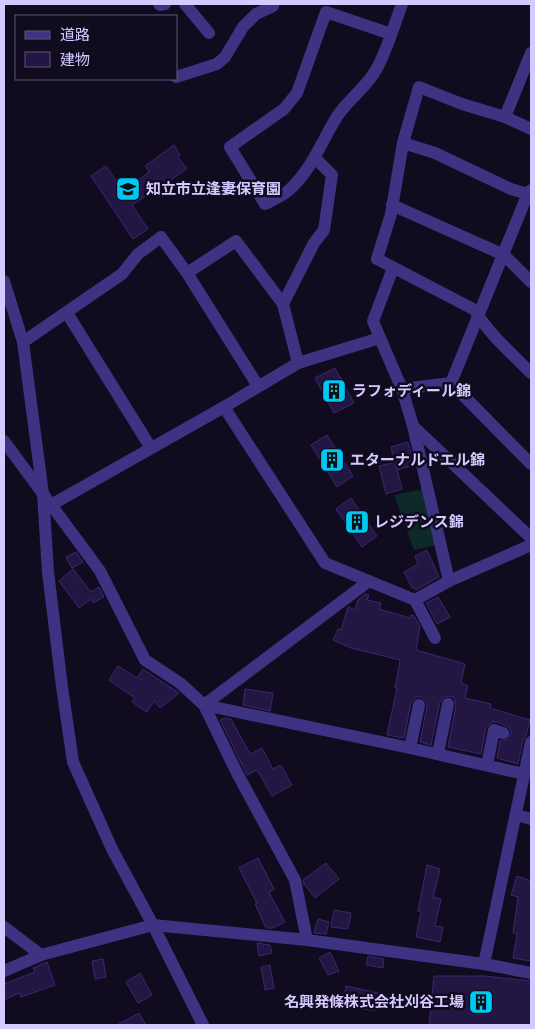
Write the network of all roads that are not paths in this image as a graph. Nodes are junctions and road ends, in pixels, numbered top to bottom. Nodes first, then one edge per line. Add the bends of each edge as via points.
1 (159, 4) edge
2 (165, 4) edge
3 (185, 4) edge
4 (274, 4) edge
5 (402, 4) edge
6 (208, 33) dead end
7 (391, 34) junction
8 (531, 52) edge
9 (178, 76) edge
10 (505, 118) junction
11 (531, 129) edge
12 (403, 143) junction
13 (315, 158) junction
14 (530, 192) edge
15 (392, 204) junction
16 (504, 255) junction
17 (394, 268) junction
18 (187, 273) junction
19 (4, 281) edge
20 (531, 282) edge
21 (283, 304) junction
22 (67, 313) junction
23 (479, 317) junction
24 (380, 338) junction
25 (24, 342) junction
26 (298, 363) junction
27 (531, 373) edge
28 (450, 383) junction
29 (258, 386) junction
30 (402, 389) junction
31 (224, 407) junction
32 (413, 426) junction
33 (4, 441) edge
34 (152, 448) junction
35 (531, 464) edge
36 (47, 500) junction
37 (531, 538) edge
38 (531, 545) edge
39 (369, 580) junction
40 (449, 581) junction
41 (415, 600) junction
42 (435, 638) dead end
43 (448, 704) dead end
44 (204, 705) junction
45 (419, 705) dead end
46 (503, 733) dead end
47 (531, 742) edge
48 (410, 748) junction
49 (438, 754) junction
50 (487, 765) junction
51 (524, 774) junction
52 (516, 815) junction
53 (531, 820) edge
54 (153, 925) junction
55 (4, 927) edge
56 (307, 940) junction
57 (41, 955) junction
58 (484, 964) junction
59 (4, 971) edge
60 (531, 973) edge
61 (203, 1025) edge

1 - 2 street
3 - 6 street
4 - 9 street via 256,14 243,27 226,57 217,64
5 - 7 street
7 - 13 street via 377,68 339,114
7 - 13 street via 326,12 297,93 284,109 230,147 265,204 287,192
8 - 10 street
10 - 11 street
10 - 12 street via 419,87
12 - 14 street via 435,153 511,189
12 - 15 street
13 - 21 street via 332,175 324,230
14 - 16 street
15 - 16 street
15 - 17 street via 377,259
16 - 20 street
16 - 23 street
17 - 23 street via 475,310
17 - 24 street via 373,321
18 - 21 street via 236,241
18 - 22 street via 161,237 138,254 122,274
18 - 29 street
19 - 25 street
21 - 26 street
22 - 25 street
22 - 34 street
23 - 27 street
23 - 28 street
24 - 26 street
24 - 30 street
25 - 36 street
26 - 29 street
28 - 30 street
28 - 35 street
29 - 31 street
30 - 32 street
31 - 34 street
31 - 39 street via 325,563
32 - 37 street
32 - 40 street
33 - 36 street
34 - 36 street
36 - 44 street via 100,571 145,660 180,683
36 - 54 street via 48,572 73,762 112,849
38 - 40 street
39 - 41 street
39 - 44 street
40 - 41 street
41 - 42 street
43 - 49 street
44 - 48 street
44 - 56 street via 295,880
45 - 48 street
46 - 50 street via 494,730
47 - 51 street
48 - 49 street
49 - 50 street
50 - 51 street
51 - 52 street
52 - 53 street
52 - 58 street
54 - 56 street
54 - 57 street
54 - 61 street
55 - 57 street
56 - 58 street
57 - 59 street
58 - 60 street

